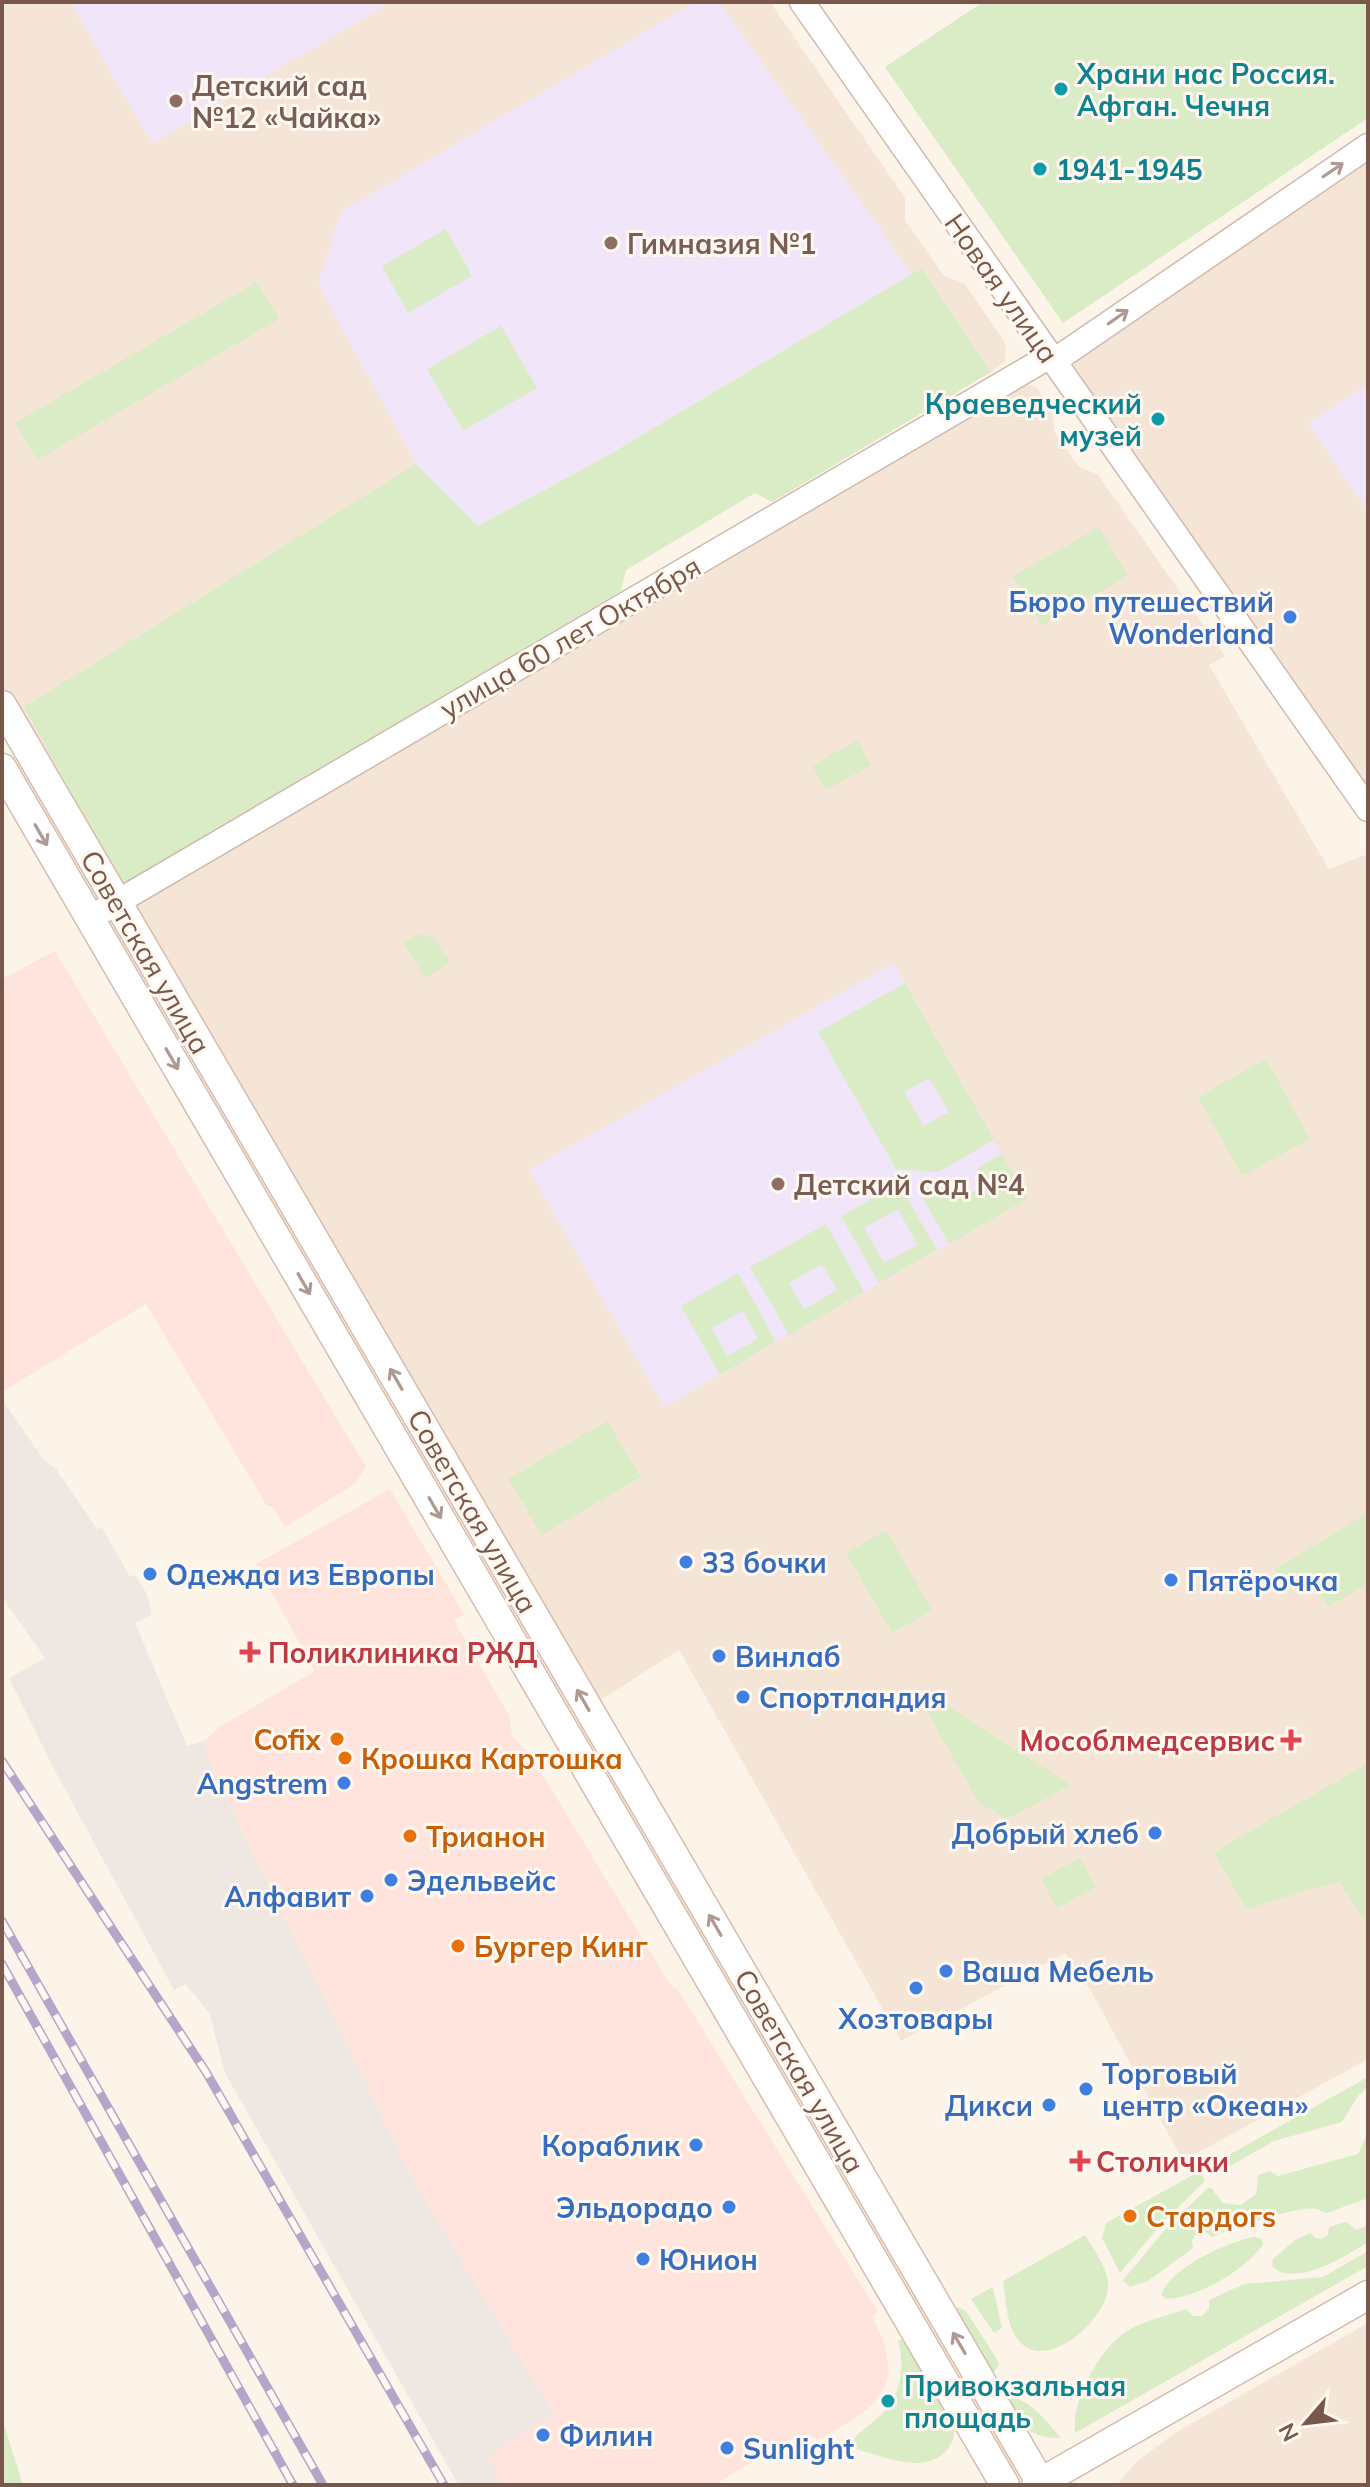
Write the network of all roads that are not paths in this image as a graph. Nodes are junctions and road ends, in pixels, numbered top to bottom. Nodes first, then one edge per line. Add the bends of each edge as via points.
1 (802, 2) edge
2 (1368, 146) edge
3 (1052, 359) junction
4 (2, 705) edge
5 (2, 768) edge
6 (1368, 809) edge
7 (117, 902) junction
8 (90, 918) junction
9 (1368, 2295) edge
10 (1040, 2484) edge
11 (1005, 2485) edge

1 - 3 street, Новая улица
3 -> 2 street, улица 60 лет Октября
3 - 6 street, Новая улица
3 - 7 street, улица 60 лет Октября
4 - 7 main road, Советская улица
5 -> 8 main road, Советская улица
7 - 8 street, улица 60 лет Октября
10 -> 7 main road, Советская улица
8 -> 11 main road, Советская улица
9 - 10 main road

